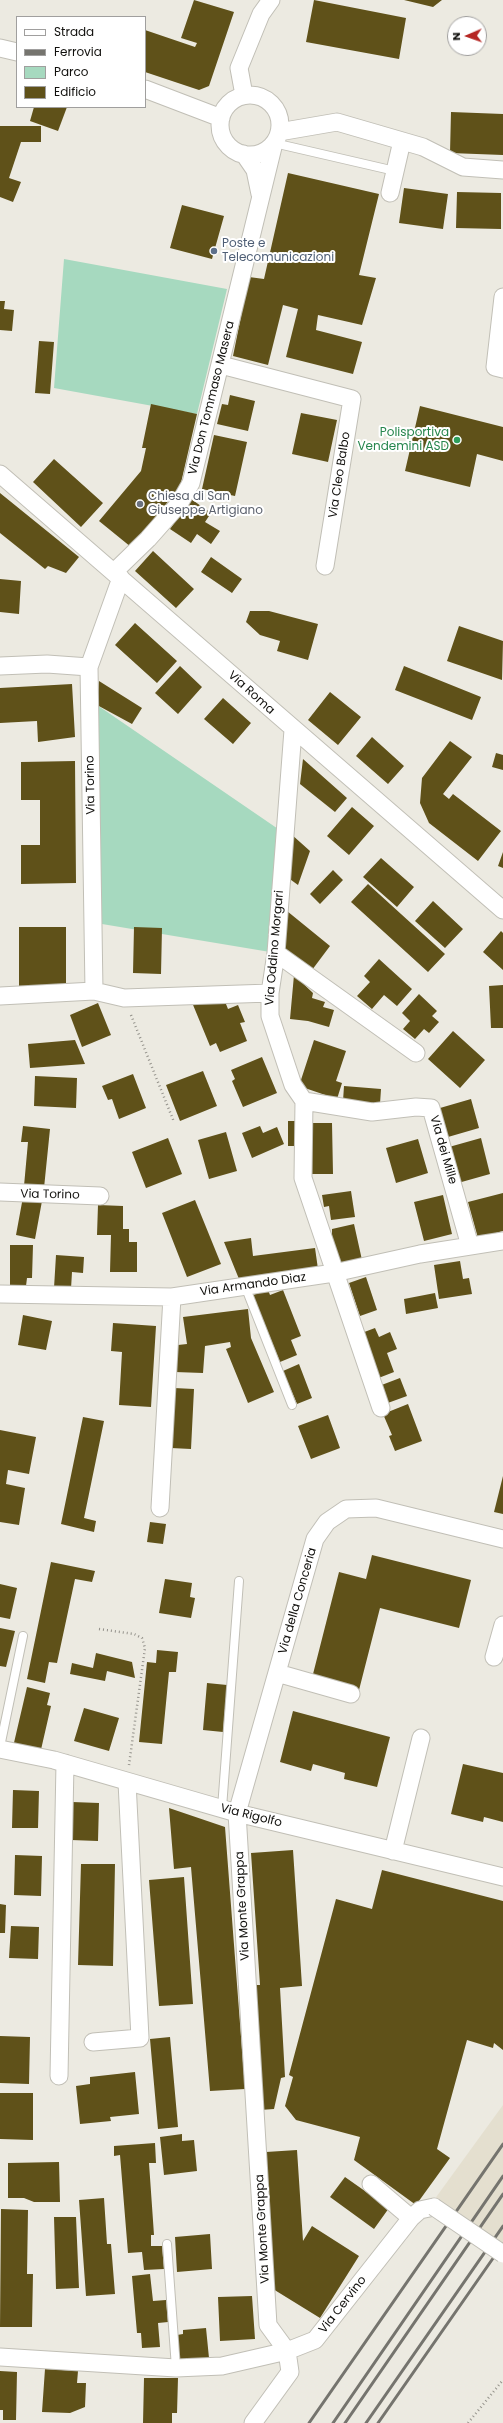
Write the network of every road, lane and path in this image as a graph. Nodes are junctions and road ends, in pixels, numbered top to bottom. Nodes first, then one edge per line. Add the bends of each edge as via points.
1 (271, 0) edge
2 (0, 48) edge
3 (16, 52) edge
4 (146, 89) edge
5 (244, 95) junction
6 (221, 118) junction
7 (276, 137) junction
8 (402, 141) junction
9 (244, 154) junction
10 (503, 170) edge
11 (395, 171) junction
12 (390, 193) dead end
13 (261, 199) junction
14 (503, 297) edge
15 (221, 366) junction
16 (499, 368) edge
17 (0, 474) edge
18 (325, 566) dead end
19 (118, 575) junction
20 (0, 666) edge
21 (89, 667) junction
22 (293, 730) junction
23 (503, 910) edge
24 (276, 954) junction
25 (94, 991) junction
26 (270, 993) junction
27 (0, 996) edge
28 (124, 998) junction
29 (416, 1053) dead end
30 (304, 1101) junction
31 (174, 1122) dead end
32 (0, 1192) edge
33 (100, 1196) dead end
34 (503, 1242) edge
35 (470, 1246) junction
36 (334, 1273) junction
37 (245, 1286) junction
38 (0, 1294) edge
39 (172, 1297) junction
40 (292, 1405) dead end
41 (381, 1408) dead end
42 (160, 1508) dead end
43 (503, 1539) edge
44 (239, 1581) dead end
45 (503, 1625) edge
46 (98, 1629) dead end
47 (23, 1636) dead end
48 (494, 1657) dead end
49 (277, 1673) junction
50 (351, 1694) dead end
51 (421, 1738) dead end
52 (0, 1748) edge
53 (65, 1763) junction
54 (127, 1782) junction
55 (229, 1811) junction
56 (393, 1851) junction
57 (503, 1877) edge
58 (93, 2042) dead end
59 (59, 2076) dead end
60 (371, 2184) dead end
61 (412, 2218) junction
62 (167, 2244) dead end
63 (503, 2254) edge
64 (287, 2351) junction
65 (0, 2357) edge
66 (176, 2368) junction
67 (503, 2380) edge
68 (253, 2423) edge
69 (468, 2423) edge

1 - 5 street via 261,14 239,68
2 - 3 street
4 - 6 street
5 - 6 street via 229,103
5 - 7 street via 254,95 272,104 280,122
6 - 9 street via 223,137 235,150
7 - 8 street via 337,122
7 - 9 street via 260,153
7 - 11 lane
7 - 13 street, Via Don Tommaso Masera
8 - 10 street via 423,147 463,167
8 - 11 street
9 - 13 street, Via Don Tommaso Masera via 255,170
11 - 12 street
13 - 15 street, Via Don Tommaso Masera
14 - 16 street
15 - 18 street, Via Cleo Balbo via 352,399
15 - 19 street, Via Don Tommaso Masera via 191,483 179,504
17 - 19 street, Via Roma
19 - 21 street
19 - 22 street, Via Roma
20 - 21 street via 47,664
21 - 25 street, Via Torino
22 - 23 street, Via Roma
22 - 24 street, Via Oddino Morgari
24 - 26 street, Via Oddino Morgari
24 - 29 street
25 - 27 street
25 - 28 street
26 - 28 street
26 - 30 street, Via Oddino Morgari via 270,1016 293,1085
28 - 31 path
30 - 35 street, Via dei Mille via 372,1112 416,1107 431,1108
30 - 36 street via 303,1178
32 - 33 street, Via Torino
34 - 35 street, Via Armando Diaz
35 - 36 street, Via Armando Diaz
36 - 37 street, Via Armando Diaz
36 - 41 street
37 - 39 street, Via Armando Diaz
37 - 40 lane
38 - 39 street, Via Armando Diaz
39 - 42 street
43 - 49 street, Via della Conceria via 376,1508 346,1509 327,1522 315,1539
44 - 55 lane
45 - 48 street
46 - 54 path via 134,1634 142,1638 145,1648
47 - 52 lane
49 - 50 street
49 - 55 street, Via della Conceria
51 - 56 street
52 - 53 street, Via Rigolfo
53 - 54 street, Via Rigolfo
53 - 59 street
54 - 55 street, Via Rigolfo
54 - 58 street via 140,2038
55 - 56 street, Via Rigolfo
55 - 64 street, Via Monte Grappa via 268,2325
56 - 57 street, Via Rigolfo
60 - 61 street
61 - 63 street, Via Cervino, bridge via 420,2210 434,2207
61 - 64 street, Via Cervino via 316,2340
62 - 66 lane
64 - 66 street via 222,2366
64 - 68 street via 290,2372
65 - 66 street
67 - 69 path

